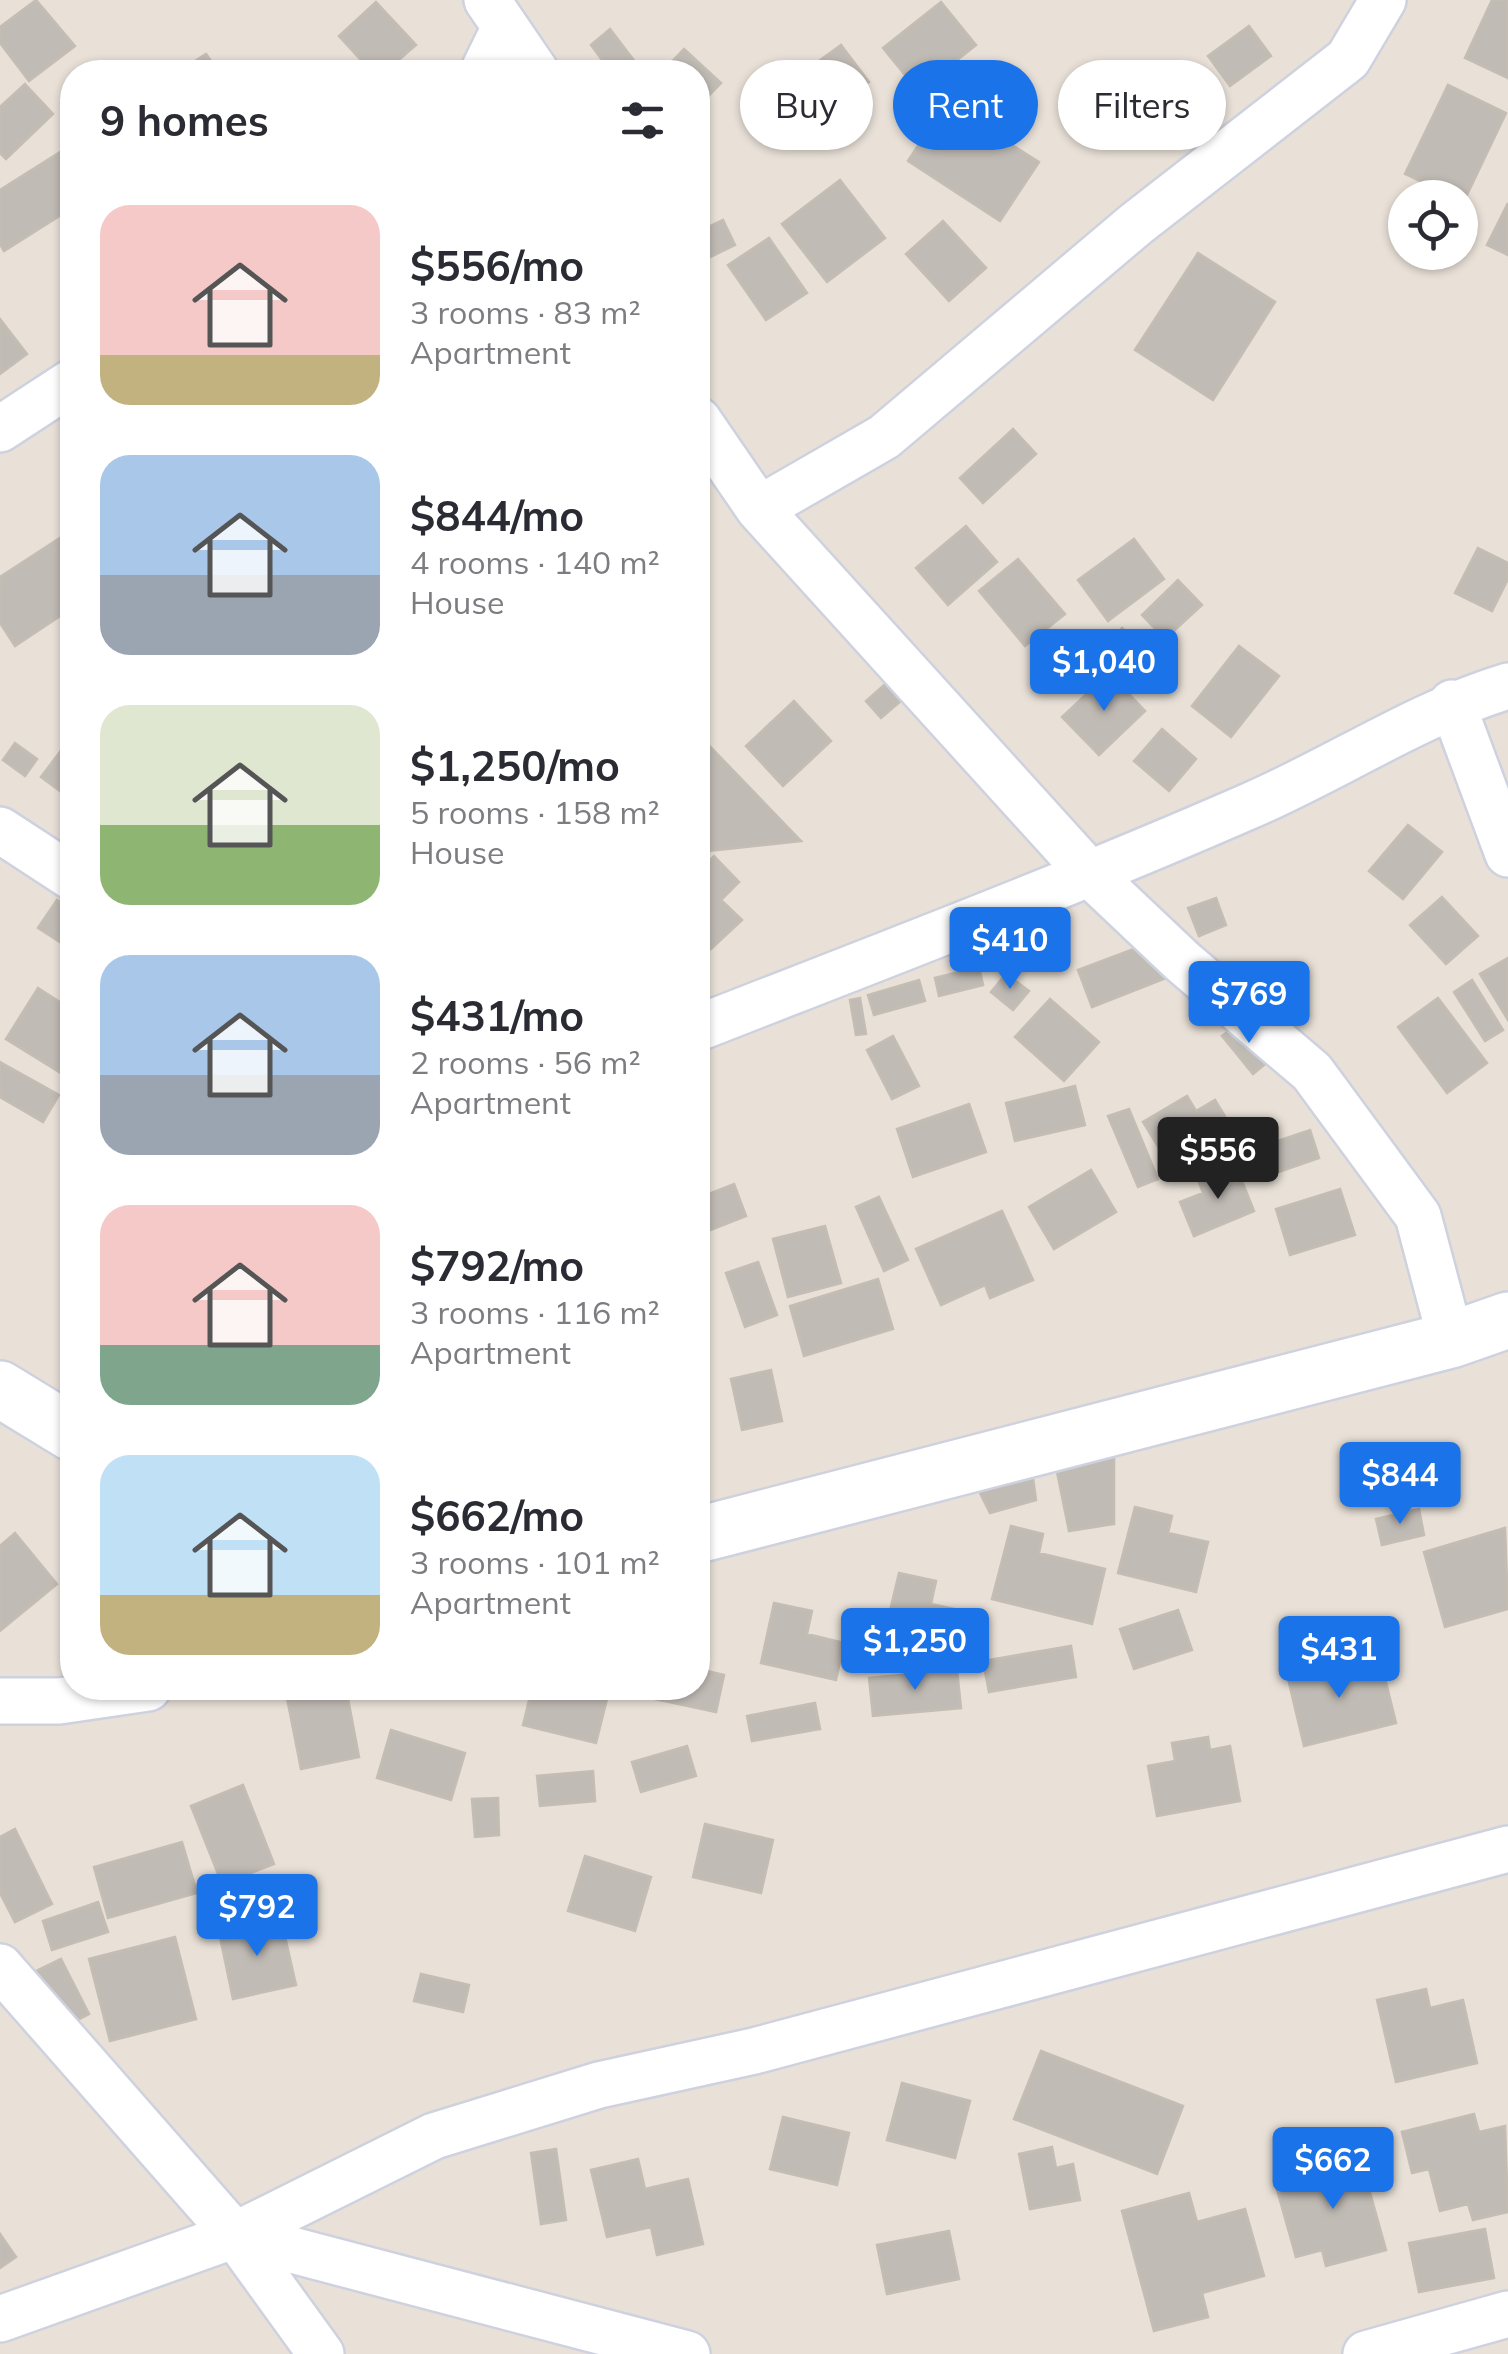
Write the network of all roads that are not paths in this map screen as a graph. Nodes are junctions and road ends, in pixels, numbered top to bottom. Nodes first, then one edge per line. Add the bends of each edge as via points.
1 (1383, 0) edge
2 (496, 13) edge
3 (486, 60) edge
4 (528, 60) edge
5 (60, 390) edge
6 (0, 430) edge
7 (710, 467) edge
8 (759, 509) junction
9 (1508, 686) edge
10 (1452, 703) junction
11 (0, 830) edge
12 (1508, 854) edge
13 (60, 869) edge
14 (1091, 875) junction
15 (710, 1023) edge
16 (1508, 1320) edge
17 (1451, 1340) junction
18 (0, 1389) edge
19 (60, 1426) edge
20 (710, 1531) edge
21 (66, 1700) edge
22 (0, 1701) edge
23 (1508, 1849) edge
24 (0, 1967) edge
25 (235, 2235) junction
26 (1508, 2314) edge
27 (0, 2319) edge
28 (322, 2354) edge
29 (688, 2354) edge
30 (1366, 2354) edge

1 - 8 street via 1348,59 1136,224 884,437
2 - 3 street
2 - 4 street
5 - 6 street
7 - 8 street
8 - 14 street
9 - 10 street
10 - 12 street
10 - 14 street via 1297,786
11 - 13 street
14 - 15 street
14 - 17 street via 1312,1072 1418,1216
16 - 17 street
17 - 20 street
18 - 19 street
21 - 22 street
23 - 25 street via 754,2050 599,2085 434,2136
24 - 25 street
25 - 27 street
25 - 28 street
25 - 29 street
26 - 30 street

